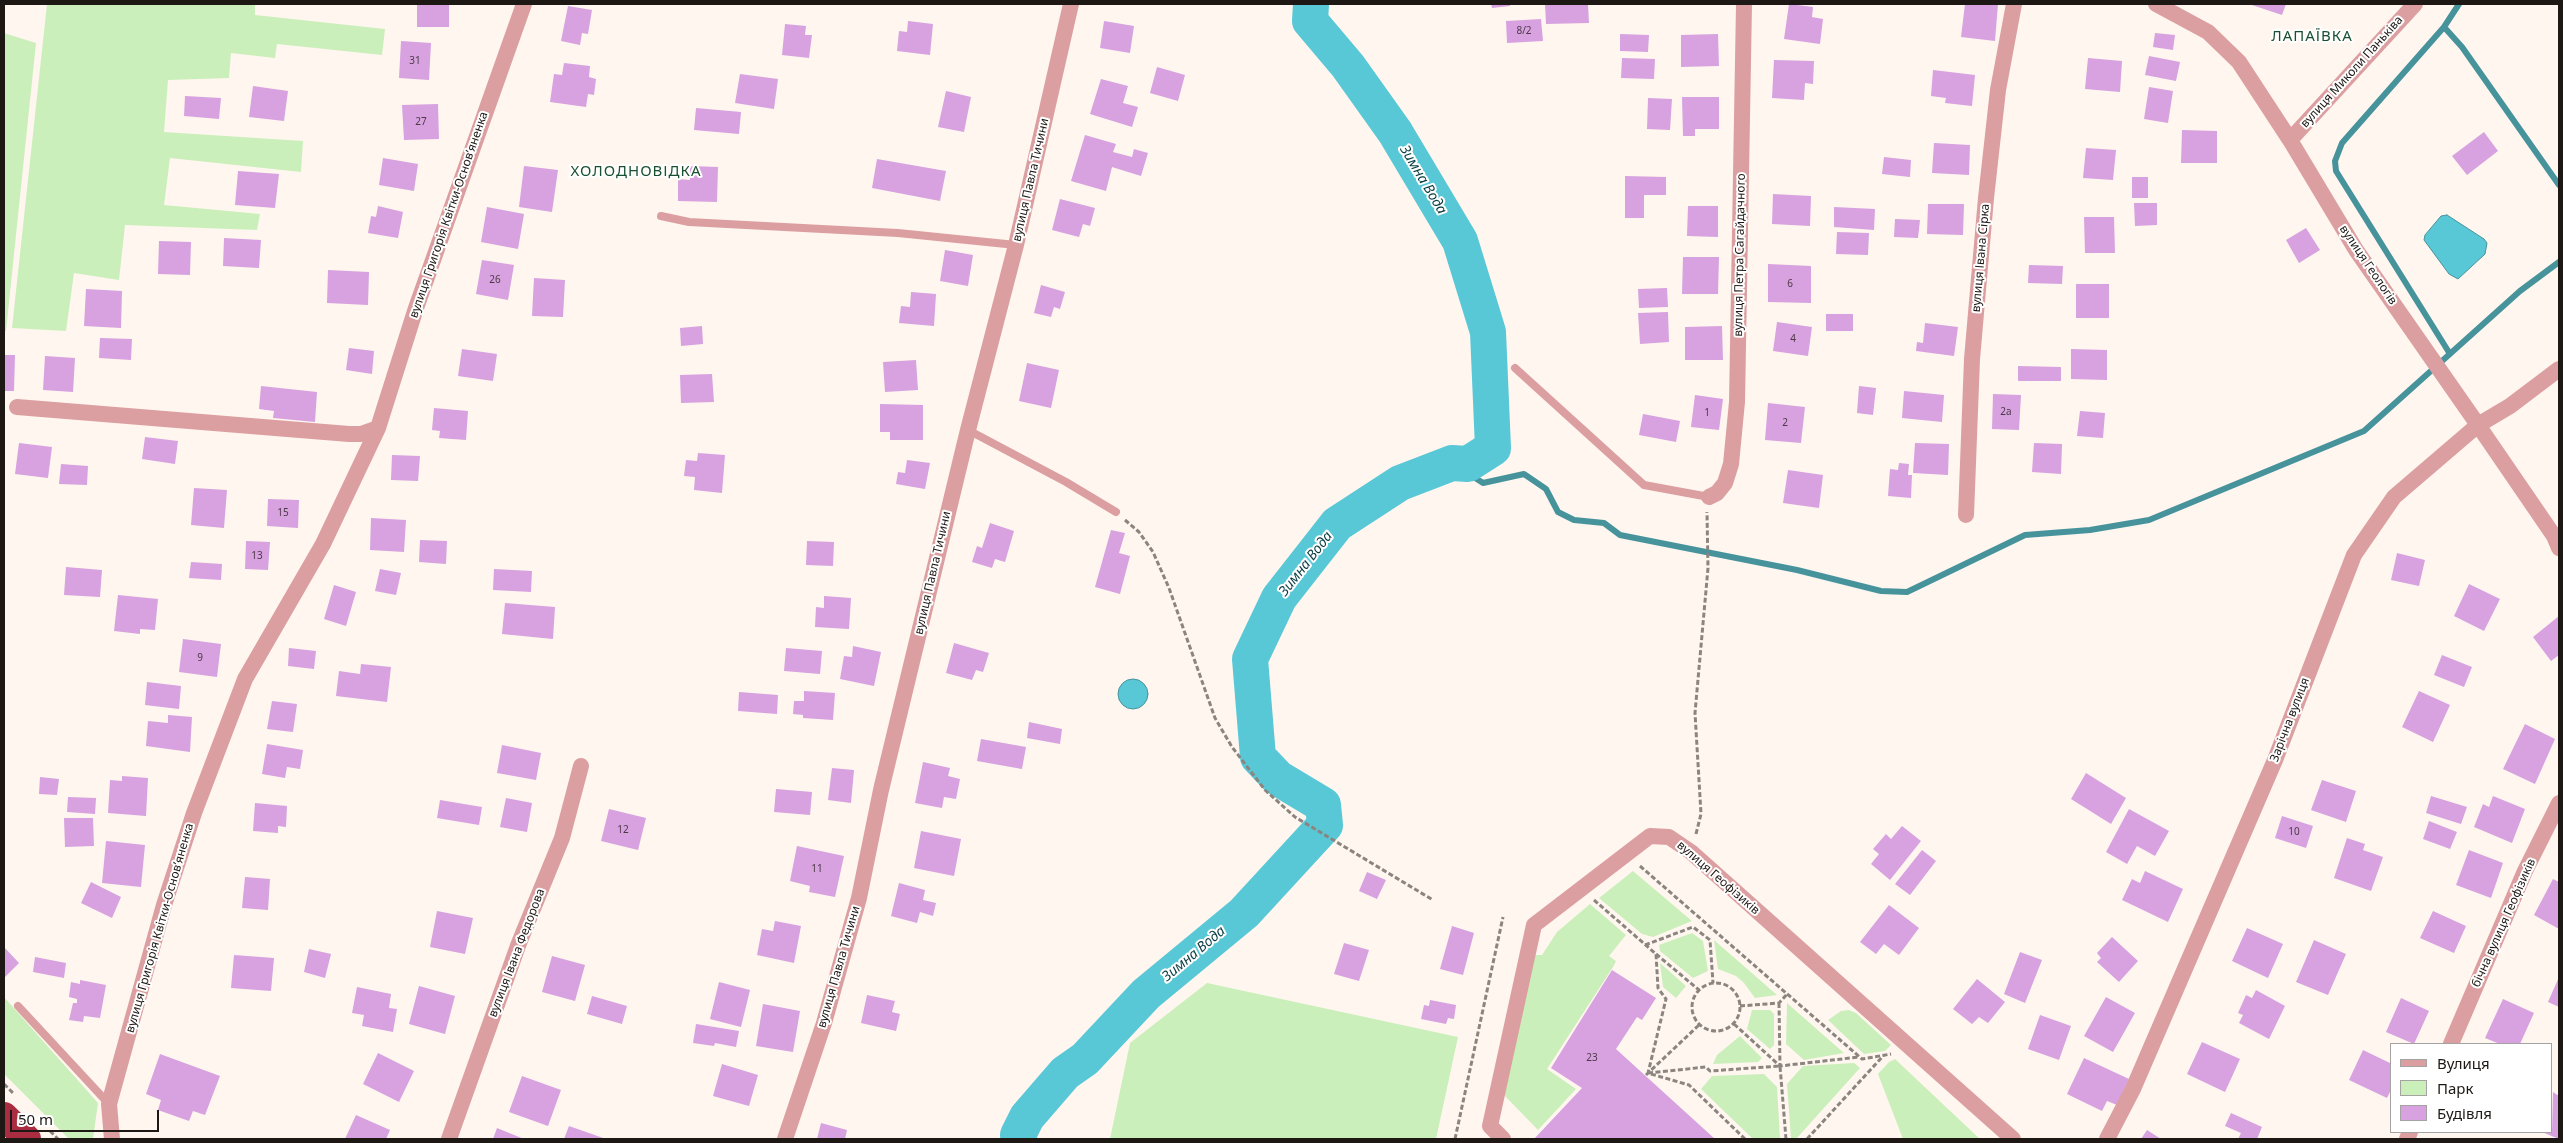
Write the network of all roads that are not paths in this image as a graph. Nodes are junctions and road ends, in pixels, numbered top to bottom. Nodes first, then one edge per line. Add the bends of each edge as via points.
1 (524, 4) edge
2 (1071, 4) edge
3 (1744, 4) edge
4 (2014, 4) edge
5 (2156, 4) edge
6 (2415, 4) edge
7 (2290, 140) junction
8 (660, 216) dead end
9 (1016, 245) junction
10 (1515, 368) dead end
11 (2559, 369) edge
12 (17, 407) dead end
13 (2478, 425) junction
14 (378, 428) junction
15 (968, 430) junction
16 (1709, 497) joint
17 (1116, 512) road end
18 (1966, 515) dead end
19 (2559, 548) edge
20 (581, 766) dead end
21 (2559, 803) edge
22 (18, 1006) dead end
23 (2451, 1043) edge
24 (109, 1104) junction
25 (4, 1116) edge
26 (27, 1139) edge
27 (112, 1139) edge
28 (450, 1139) edge
29 (785, 1139) edge
30 (1504, 1139) edge
31 (2013, 1139) edge
32 (2107, 1139) edge

1 - 14 street, вулиця Григорія Квітки-Основʼяненка via 416,308
2 - 9 street, вулиця Павла Тичини
3 - 16 street, вулиця Петра Сагайдачного via 1737,402 1731,464 1725,483
4 - 18 street, вулиця Івана Сірка via 1998,90 1986,198 1972,359
5 - 7 street, вулиця Геологів via 2208,32 2239,62
6 - 7 street, вулиця Миколи Паньківа
7 - 13 street, вулиця Геологів via 2356,250
8 - 9 lane via 689,222 898,233
9 - 15 street, вулиця Павла Тичини
10 - 16 lane via 1644,485
11 - 13 street, Зарічна вулиця via 2510,406
12 - 14 street via 349,434
13 - 19 street, вулиця Геологів
13 - 32 street, Зарічна вулиця via 2394,497 2354,555 2274,760 2132,1089
14 - 24 street, вулиця Григорія Квітки-Основʼяненка via 323,544 245,679 194,813 164,905
15 - 17 lane
15 - 29 street, вулиця Павла Тичини via 859,898 824,1023
20 - 28 street, вулиця Івана Федорова via 562,838 519,943
21 - 23 street, бічна вулиця Геофізиків via 2525,871
22 - 24 lane
24 - 27 street, вулиця Григорія Квітки-Основʼяненка
25 - 26 highway
30 - 31 street, вулиця Геофізиків via 1490,1126 1534,925 1650,836 1669,837 1691,852

